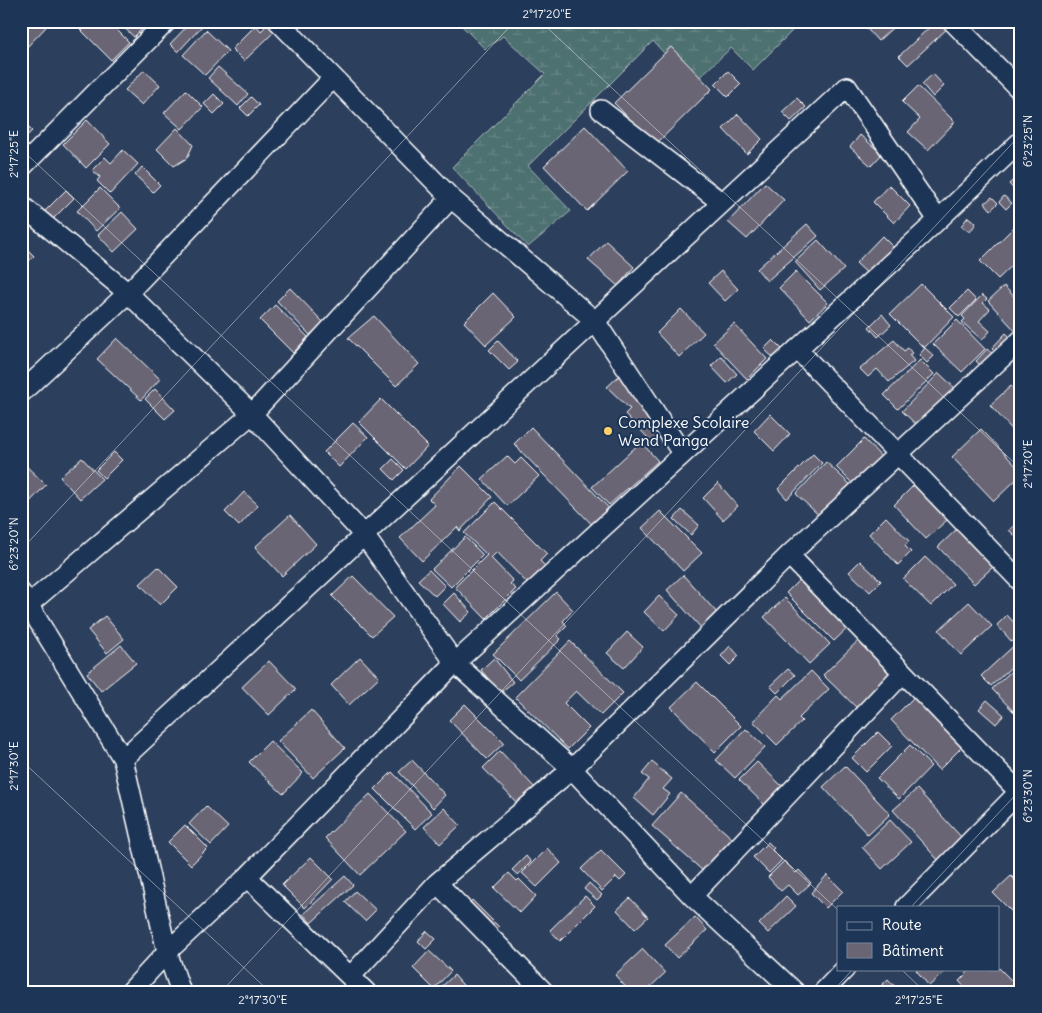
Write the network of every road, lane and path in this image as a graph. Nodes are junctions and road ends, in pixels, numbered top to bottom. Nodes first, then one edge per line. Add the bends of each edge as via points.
1 (167, 21) edge
2 (278, 21) edge
3 (952, 21) edge
4 (333, 78) junction
5 (1021, 91) edge
6 (601, 110) dead end
7 (1021, 141) edge
8 (21, 168) edge
9 (452, 198) junction
10 (722, 203) junction
11 (21, 205) edge
12 (938, 220) junction
13 (128, 293) junction
14 (595, 321) junction
15 (1021, 340) edge
16 (797, 349) junction
17 (21, 393) edge
18 (252, 414) junction
19 (682, 453) junction
20 (898, 454) junction
21 (364, 535) junction
22 (789, 555) junction
23 (1021, 582) edge
24 (24, 602) edge
25 (455, 663) junction
26 (903, 673) junction
27 (123, 759) junction
28 (572, 769) junction
29 (1020, 792) edge
30 (247, 877) junction
31 (437, 883) junction
32 (692, 896) junction
33 (907, 906) edge
34 (167, 952) junction
35 (844, 970) edge
36 (351, 976) junction
37 (130, 992) edge
38 (181, 992) edge
39 (366, 992) edge
40 (544, 992) edge
41 (795, 992) edge
42 (823, 992) edge

1 - 8 street
2 - 4 street
3 - 5 street
4 - 9 street
4 - 13 street
6 - 10 street
7 - 12 street
9 - 14 street
9 - 18 street
10 - 12 street via 847,87
10 - 14 street
11 - 13 street
12 - 16 street
13 - 17 street
13 - 18 street
14 - 19 street
14 - 21 street
15 - 20 street
16 - 19 street
16 - 20 street
18 - 21 street
18 - 24 street
19 - 25 street
20 - 22 street
20 - 23 street
21 - 25 street
21 - 27 street
22 - 26 street
22 - 28 street
24 - 27 street
25 - 28 street
25 - 30 street
26 - 29 street
26 - 32 street
27 - 34 street
28 - 31 street
28 - 32 street
29 - 33 street
30 - 34 street
30 - 36 street
31 - 36 street
31 - 40 street
32 - 41 street
34 - 37 street
34 - 38 street
35 - 42 street
36 - 39 street

